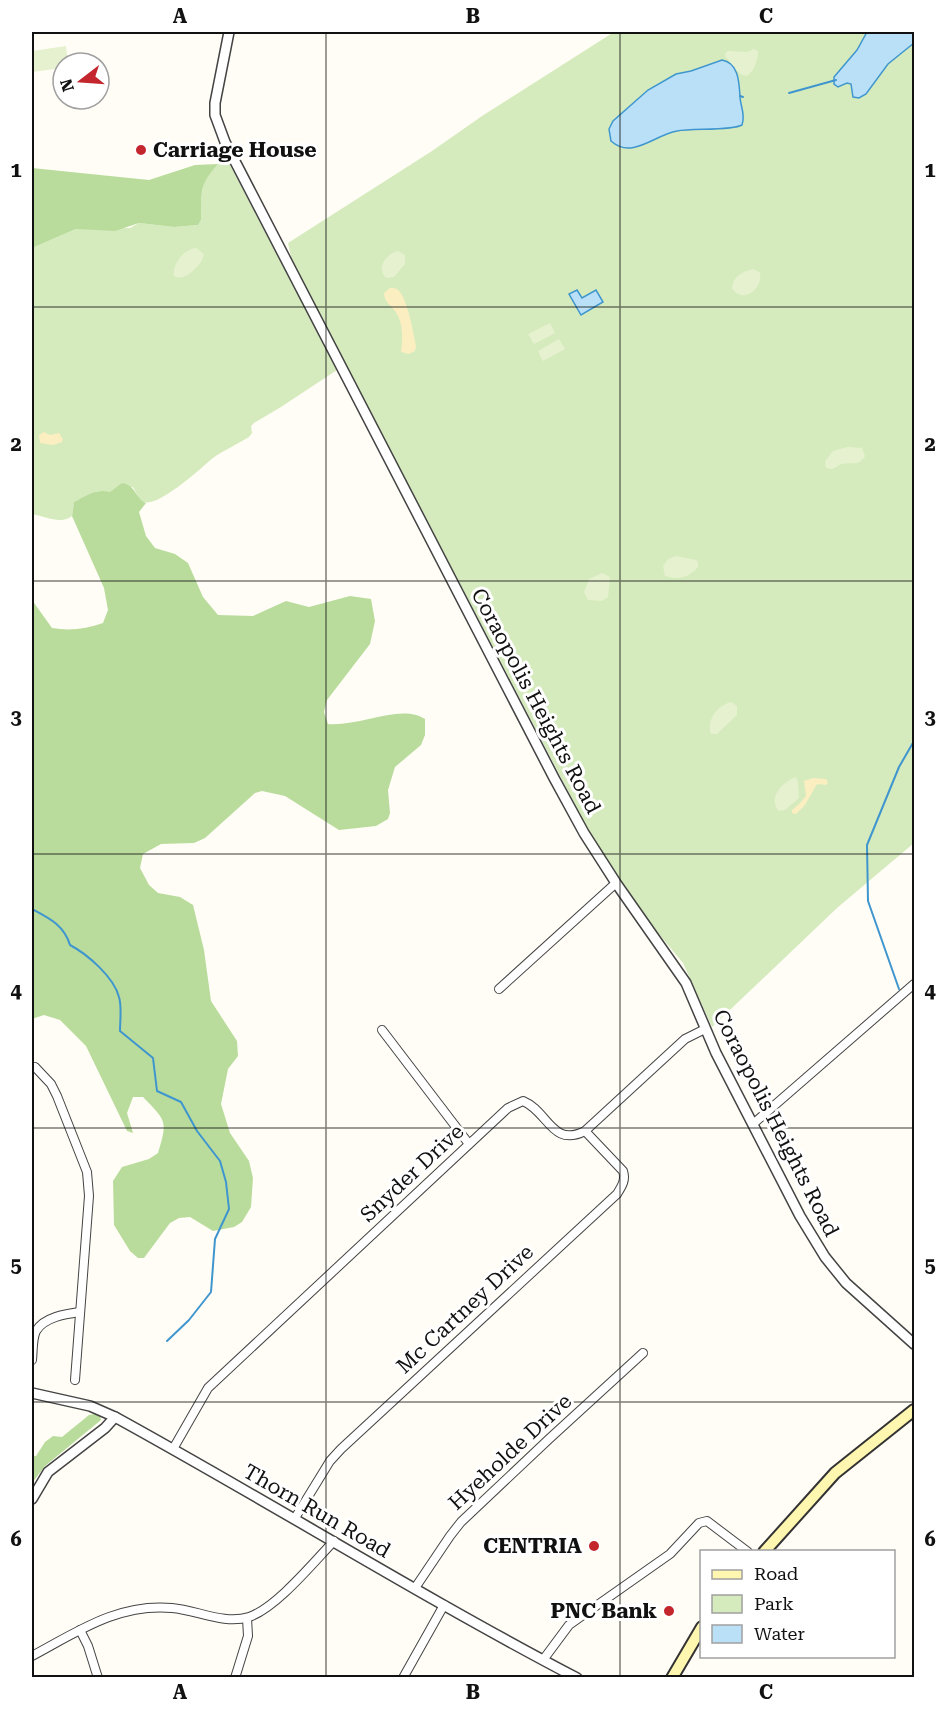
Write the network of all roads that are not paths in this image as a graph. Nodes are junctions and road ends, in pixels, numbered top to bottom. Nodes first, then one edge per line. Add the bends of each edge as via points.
1 (229, 32) edge
2 (616, 883) junction
3 (915, 984) edge
4 (499, 989) dead end
5 (705, 1029) junction
6 (382, 1030) dead end
7 (35, 1067) dead end
8 (753, 1124) junction
9 (585, 1131) junction
10 (469, 1144) junction
11 (80, 1312) junction
12 (915, 1344) edge
13 (643, 1353) dead end
14 (32, 1360) edge
15 (75, 1380) dead end
16 (32, 1393) edge
17 (915, 1410) edge
18 (115, 1417) junction
19 (173, 1449) junction
20 (32, 1499) edge
21 (294, 1518) junction
22 (334, 1541) junction
23 (747, 1550) edge
24 (765, 1550) edge
25 (415, 1588) junction
26 (444, 1605) junction
27 (247, 1618) junction
28 (80, 1630) junction
29 (700, 1631) edge
30 (32, 1656) edge
31 (543, 1660) junction
32 (98, 1677) edge
33 (235, 1677) edge
34 (403, 1677) edge
35 (577, 1677) edge
36 (672, 1677) edge

1 - 2 street, Coraopolis Heights Road via 215,103 225,142 549,768
2 - 4 street
2 - 5 street, Coraopolis Heights Road via 686,983
3 - 8 street
5 - 8 street, Coraopolis Heights Road
5 - 9 street via 678,1045
6 - 10 street
7 - 11 street via 51,1084 87,1173 89,1196
8 - 12 street, Coraopolis Heights Road via 800,1216 830,1264
9 - 10 street, Snyder Drive via 562,1135 523,1101 508,1108
9 - 21 street, Mc Cartney Drive via 623,1171 624,1183 617,1194 341,1449
10 - 19 street, Snyder Drive via 208,1388
11 - 14 street via 61,1314 37,1330
11 - 15 street
13 - 25 street, Hyeholde Drive via 461,1522
16 - 18 street, Thorn Run Road via 90,1406
17 - 24 main road via 835,1473
18 - 19 street, Thorn Run Road
18 - 20 street via 48,1472
19 - 21 street, Thorn Run Road
21 - 22 street, Thorn Run Road
22 - 25 street, Thorn Run Road
22 - 27 street via 272,1603
23 - 31 street via 707,1521 699,1523 670,1554 569,1625
25 - 26 street, Thorn Run Road
26 - 31 street, Thorn Run Road
26 - 34 street
27 - 28 street via 223,1618 170,1607 143,1608 116,1613
27 - 33 street via 248,1636
28 - 30 street
28 - 32 street
29 - 36 main road
31 - 35 street, Thorn Run Road

